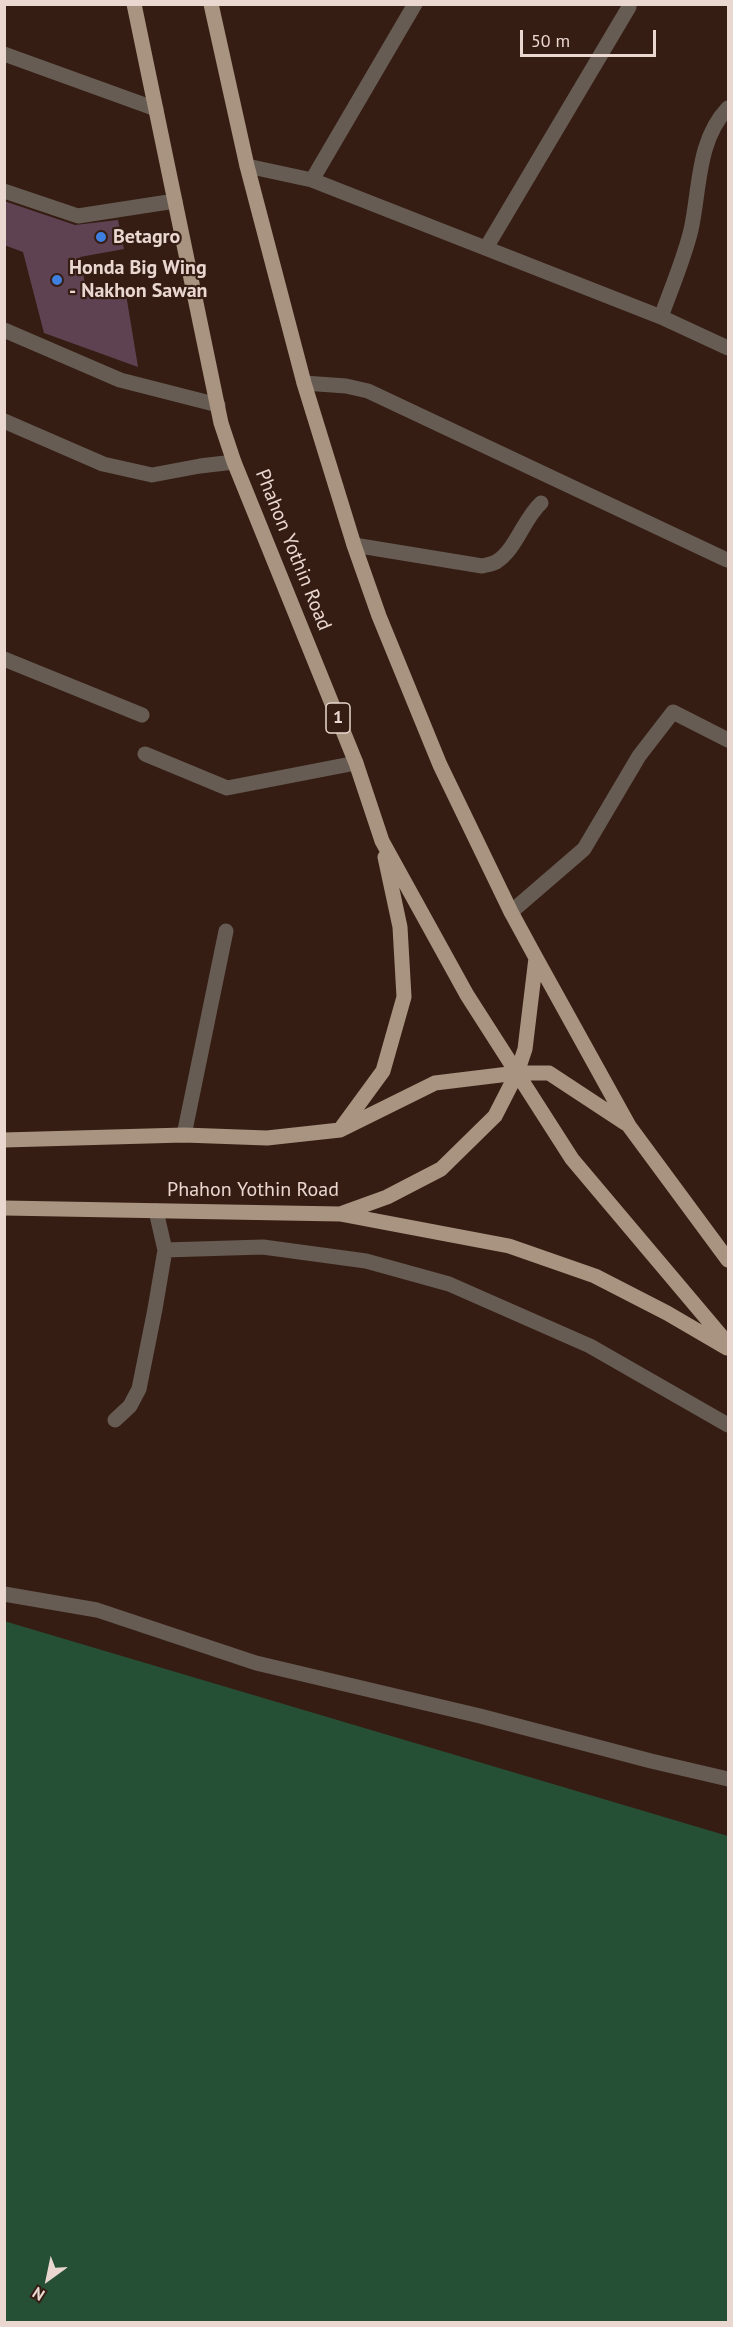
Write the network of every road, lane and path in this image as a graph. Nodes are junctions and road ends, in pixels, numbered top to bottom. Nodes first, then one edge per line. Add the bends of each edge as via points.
1 (134, 4) edge
2 (211, 4) edge
3 (415, 4) edge
4 (629, 7) dead end
5 (4, 54) edge
6 (729, 108) edge
7 (156, 109) junction
8 (247, 166) junction
9 (312, 180) junction
10 (4, 191) edge
11 (175, 201) junction
12 (486, 248) junction
13 (661, 317) junction
14 (4, 330) edge
15 (729, 348) edge
16 (304, 382) junction
17 (218, 405) junction
18 (4, 421) edge
19 (234, 462) junction
20 (541, 503) dead end
21 (354, 545) junction
22 (727, 560) dead end
23 (4, 659) edge
24 (142, 715) dead end
25 (729, 740) edge
26 (145, 754) dead end
27 (356, 763) junction
28 (382, 841) junction
29 (511, 912) junction
30 (226, 931) dead end
31 (536, 958) junction
32 (517, 1073) junction
33 (629, 1125) junction
34 (340, 1130) junction
35 (184, 1135) junction
36 (4, 1140) edge
37 (4, 1208) edge
38 (156, 1211) junction
39 (340, 1214) junction
40 (165, 1250) junction
41 (729, 1260) edge
42 (729, 1344) edge
43 (729, 1349) edge
44 (115, 1420) dead end
45 (729, 1425) edge
46 (4, 1594) edge
47 (729, 1779) edge

1 - 7 main road, Phahon Yothin Road / 1
2 - 8 main road
3 - 9 street
4 - 12 street
5 - 7 street
6 - 13 street via 717,122 702,157 691,231
7 - 11 main road, Phahon Yothin Road / 1
8 - 9 street
8 - 16 main road
9 - 12 street
10 - 11 street via 78,216
11 - 17 main road, Phahon Yothin Road / 1
12 - 13 street
13 - 15 street
14 - 17 street via 120,380
16 - 21 main road
16 - 22 street via 368,391
17 - 19 main road, Phahon Yothin Road / 1
18 - 19 street via 103,464 152,475
19 - 27 main road, Phahon Yothin Road / 1
20 - 21 street via 497,561 482,566
21 - 29 main road via 378,616 440,765
23 - 24 street
25 - 29 street via 673,712 639,756 584,849
26 - 27 street via 227,788
27 - 28 main road, Phahon Yothin Road / 1
28 - 32 main road, Phahon Yothin Road / 1 via 467,995
28 - 34 main road via 400,927 404,997 383,1071
29 - 31 main road
30 - 35 street
31 - 32 main road, Phahon Yothin Road via 525,1049
31 - 33 main road
32 - 33 main road via 549,1073
32 - 34 main road via 435,1083
32 - 39 main road, Phahon Yothin Road via 495,1116 441,1169 387,1197
32 - 42 main road, Phahon Yothin Road / 1 via 572,1159
33 - 41 main road
34 - 35 main road via 267,1138
35 - 36 main road
37 - 38 main road, Phahon Yothin Road
38 - 39 main road, Phahon Yothin Road
38 - 40 street
39 - 43 main road via 509,1246 595,1276
40 - 44 street via 139,1389 130,1406
40 - 45 street via 264,1246 366,1262 450,1284 590,1346
46 - 47 street via 97,1610 256,1663

